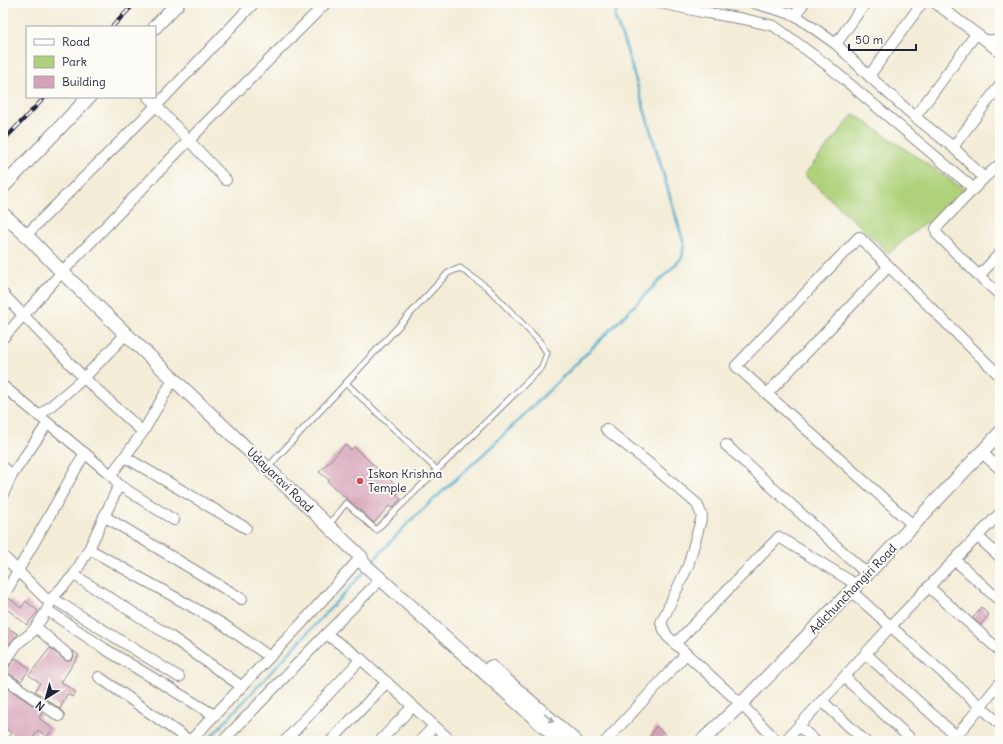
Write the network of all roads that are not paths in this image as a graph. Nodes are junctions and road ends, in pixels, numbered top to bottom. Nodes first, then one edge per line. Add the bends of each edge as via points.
1 (178, 3) edge
2 (254, 3) edge
3 (661, 3) edge
4 (804, 3) edge
5 (865, 3) edge
6 (922, 3) edge
7 (935, 3) edge
8 (324, 4) edge
9 (758, 4) edge
10 (795, 16) junction
11 (156, 26) edge
12 (980, 37) junction
13 (1000, 40) edge
14 (836, 44) junction
15 (1000, 53) edge
16 (869, 76) junction
17 (1000, 85) edge
18 (88, 98) edge
19 (149, 98) edge
20 (156, 106) junction
21 (915, 117) junction
22 (189, 140) junction
23 (953, 147) junction
24 (1000, 164) edge
25 (984, 178) junction
26 (226, 180) dead end
27 (3, 187) edge
28 (973, 188) junction
29 (3, 214) edge
30 (26, 235) junction
31 (1000, 253) edge
32 (889, 266) junction
33 (62, 272) junction
34 (979, 276) junction
35 (3, 294) edge
36 (1000, 295) edge
37 (23, 314) junction
38 (126, 334) junction
39 (3, 338) edge
40 (1000, 376) edge
41 (84, 378) junction
42 (174, 378) junction
43 (346, 383) junction
44 (3, 386) edge
45 (767, 394) junction
46 (39, 416) junction
47 (48, 423) junction
48 (606, 429) dead end
49 (143, 432) junction
50 (1000, 433) edge
51 (726, 445) dead end
52 (981, 452) junction
53 (85, 453) junction
54 (124, 457) junction
55 (3, 467) edge
56 (267, 467) junction
57 (436, 469) junction
58 (1000, 469) edge
59 (12, 475) junction
60 (112, 475) junction
61 (118, 485) junction
62 (3, 494) edge
63 (104, 516) junction
64 (998, 519) edge
65 (174, 520) dead end
66 (328, 526) junction
67 (914, 526) junction
68 (246, 528) dead end
69 (977, 536) junction
70 (89, 549) junction
71 (3, 556) edge
72 (1000, 557) edge
73 (364, 559) junction
74 (955, 560) junction
75 (17, 570) junction
76 (867, 574) junction
77 (74, 575) junction
78 (381, 576) junction
79 (929, 587) junction
80 (854, 588) junction
81 (3, 597) edge
82 (242, 599) dead end
83 (1000, 601) edge
84 (50, 604) junction
85 (891, 626) junction
86 (36, 627) junction
87 (326, 634) junction
88 (675, 644) junction
89 (1000, 651) edge
90 (686, 654) junction
91 (866, 654) junction
92 (68, 655) dead end
93 (270, 657) junction
94 (361, 659) junction
95 (3, 664) edge
96 (3, 677) edge
97 (99, 677) dead end
98 (179, 677) dead end
99 (844, 677) junction
100 (387, 682) junction
101 (1000, 683) edge
102 (241, 686) junction
103 (822, 701) junction
104 (741, 704) junction
105 (413, 706) junction
106 (982, 707) junction
107 (214, 715) junction
108 (59, 716) dead end
109 (1000, 724) edge
110 (434, 726) junction
111 (799, 726) junction
112 (954, 739) edge
113 (190, 741) edge
114 (223, 741) edge
115 (285, 741) edge
116 (331, 741) edge
117 (380, 741) edge
118 (420, 741) edge
119 (451, 741) edge
120 (560, 741) edge
121 (575, 741) edge
122 (606, 741) edge
123 (702, 741) edge
124 (777, 741) edge
125 (785, 741) edge
126 (816, 741) edge
127 (865, 741) edge
128 (913, 741) edge

1 - 11 street
2 - 20 street
3 - 28 street via 774,26 827,65
4 - 10 street
5 - 14 street
6 - 16 street
7 - 12 street
8 - 22 street
9 - 10 street
10 - 14 street
12 - 13 street
12 - 15 street
12 - 21 street
14 - 16 street
16 - 21 street
17 - 23 street
18 - 27 street
19 - 20 street
20 - 22 street
20 - 30 street
21 - 23 street
22 - 26 street
22 - 33 street
23 - 25 street
24 - 25 street
25 - 28 street
28 - 34 street via 936,229 937,234
29 - 30 street, Udayaravi Road
30 - 33 street, Udayaravi Road
31 - 34 street
32 - 40 street
32 - 45 street
32 - 45 street via 859,237 736,366
33 - 37 street
33 - 38 street, Udayaravi Road
34 - 36 street
35 - 37 street
37 - 39 street
37 - 41 street
38 - 41 street
38 - 42 street, Udayaravi Road
41 - 46 street
41 - 49 street
42 - 49 street
42 - 56 street, Udayaravi Road
43 - 56 lane
43 - 57 lane
43 - 57 lane via 448,273 460,268 488,288 540,342 547,353 542,367
44 - 46 street
45 - 67 street
46 - 47 street
47 - 53 street
47 - 59 street
48 - 88 street via 697,504 702,516 688,566 661,623 667,636
49 - 54 street
50 - 52 street, Adichunchangiri Road
51 - 76 street
52 - 58 street
52 - 67 street, Adichunchangiri Road
53 - 60 street
53 - 75 street
54 - 60 street
54 - 68 street
55 - 59 street
56 - 66 street, Udayaravi Road
57 - 66 lane via 376,530 346,503
59 - 62 street
60 - 61 street
61 - 63 street
61 - 65 street
63 - 70 street
63 - 82 street
64 - 69 street
66 - 73 street, Udayaravi Road
67 - 76 street, Adichunchangiri Road
69 - 72 street
69 - 74 street
70 - 77 street
70 - 93 street via 221,623
71 - 75 street
73 - 78 street, Udayaravi Road
73 - 93 street
74 - 79 street
74 - 83 street
75 - 81 street
75 - 84 street
76 - 80 street, Adichunchangiri Road
77 - 84 street
77 - 102 street via 170,636
78 - 87 street
78 - 120 street, Udayaravi Road
78 -> 121 street
79 - 85 street
79 - 89 street
80 - 85 street
80 - 88 street via 779,538
80 - 104 street, Adichunchangiri Road
84 - 86 street
84 - 98 street
84 - 107 street via 105,649
85 - 91 street
85 - 106 street
86 - 92 street
86 - 95 street via 18,643
87 - 94 street
87 - 114 street
88 - 90 street
90 - 104 street
90 - 122 street
91 - 99 street
91 - 112 street
93 - 102 street
94 - 100 street
94 - 115 street
96 - 108 street
97 - 113 street
99 - 103 street
99 - 128 street
100 - 105 street
100 - 116 street
101 - 106 street
102 - 107 street
103 - 111 street
103 - 127 street
104 - 123 street, Adichunchangiri Road
104 - 124 street
105 - 110 street
105 - 117 street
106 - 109 street
106 - 112 street
107 - 113 street
110 - 118 street
110 - 119 street
111 - 125 street
111 - 126 street

